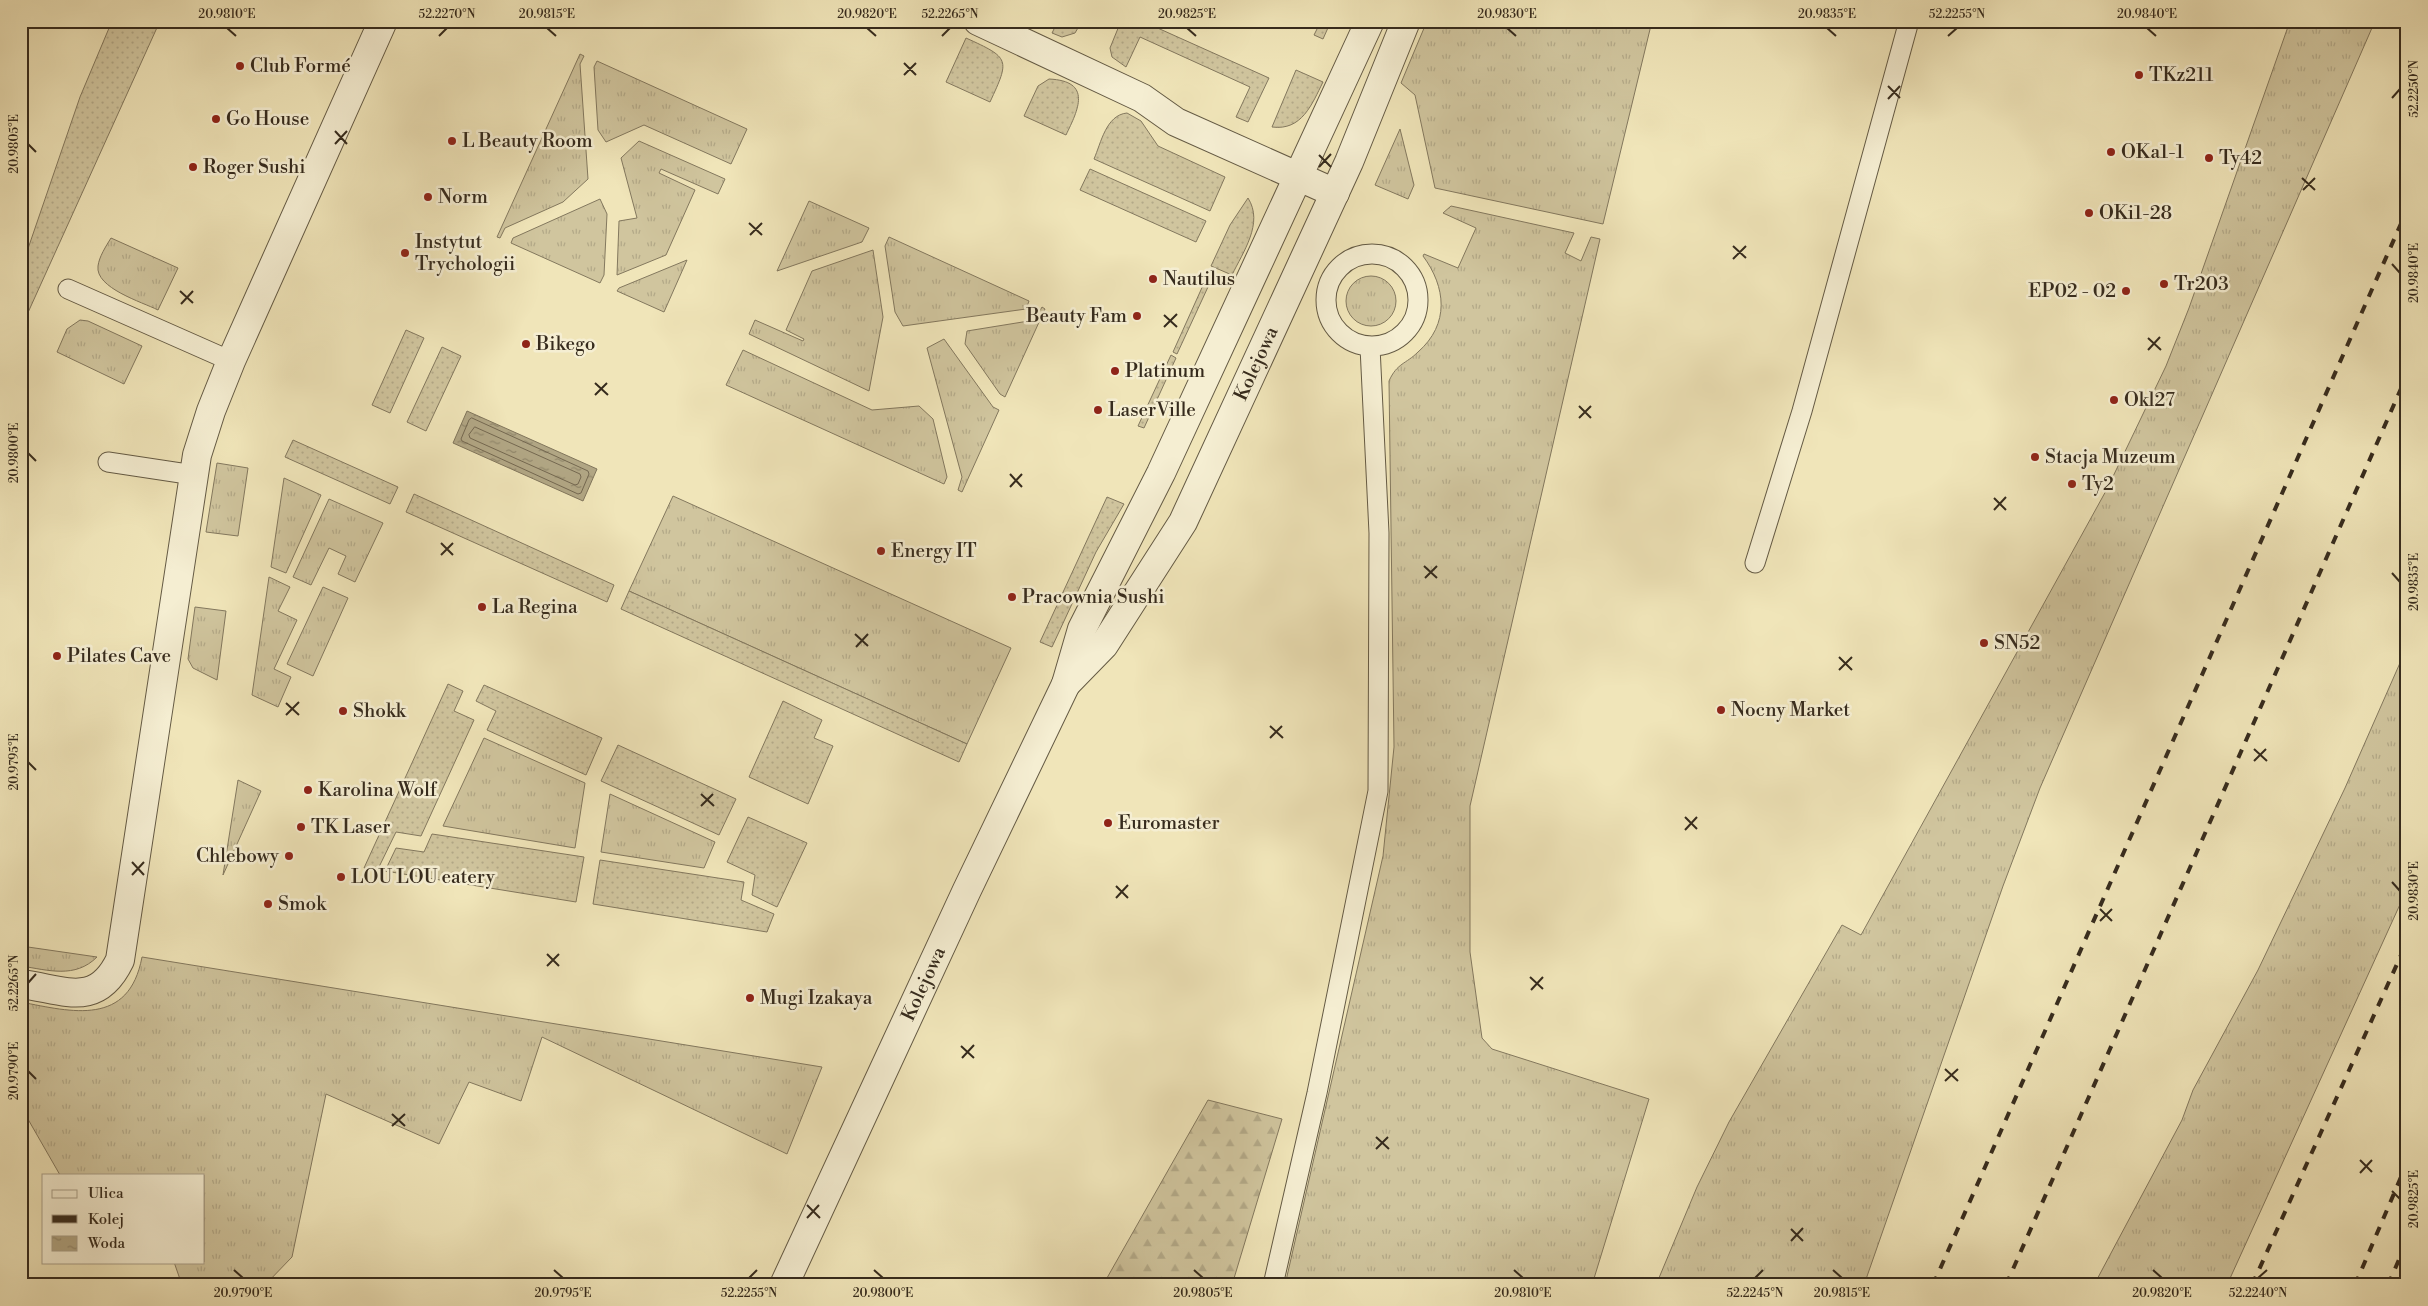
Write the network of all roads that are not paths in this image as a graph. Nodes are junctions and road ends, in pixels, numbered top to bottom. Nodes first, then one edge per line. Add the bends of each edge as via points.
1 (383, 21) edge
2 (978, 21) edge
3 (1370, 21) edge
4 (1406, 21) edge
5 (1909, 21) edge
6 (1297, 176) junction
7 (1335, 193) junction
8 (1304, 263) junction
9 (1332, 275) junction
10 (68, 289) dead end
11 (1370, 347) junction
12 (231, 361) junction
13 (108, 462) dead end
14 (194, 475) junction
15 (1756, 563) dead end
16 (1066, 684) junction
17 (21, 984) edge
18 (784, 1285) edge
19 (1273, 1285) edge

1 - 12 street
2 - 6 street via 1142,98 1176,122
3 - 6 street, Kolejowa
4 - 7 street, Kolejowa
5 - 15 lane via 1802,411
6 - 7 street
6 - 16 street, Kolejowa via 1162,473 1082,628
7 - 8 street, Kolejowa
8 - 9 lane
8 - 16 street, Kolejowa via 1183,522 1104,645
9 - 11 lane via 1326,292 1326,312 1335,330 1350,342
9 - 11 lane via 1345,262 1361,254 1393,258 1409,272 1416,287 1418,303 1414,319 1406,332 1389,343 1380,348
10 - 12 lane
11 - 19 lane via 1379,533 1378,791 1317,1093
12 - 14 street via 211,411
13 - 14 lane
14 - 17 street via 120,960 108,980 89,992 71,993
16 - 18 street, Kolejowa

